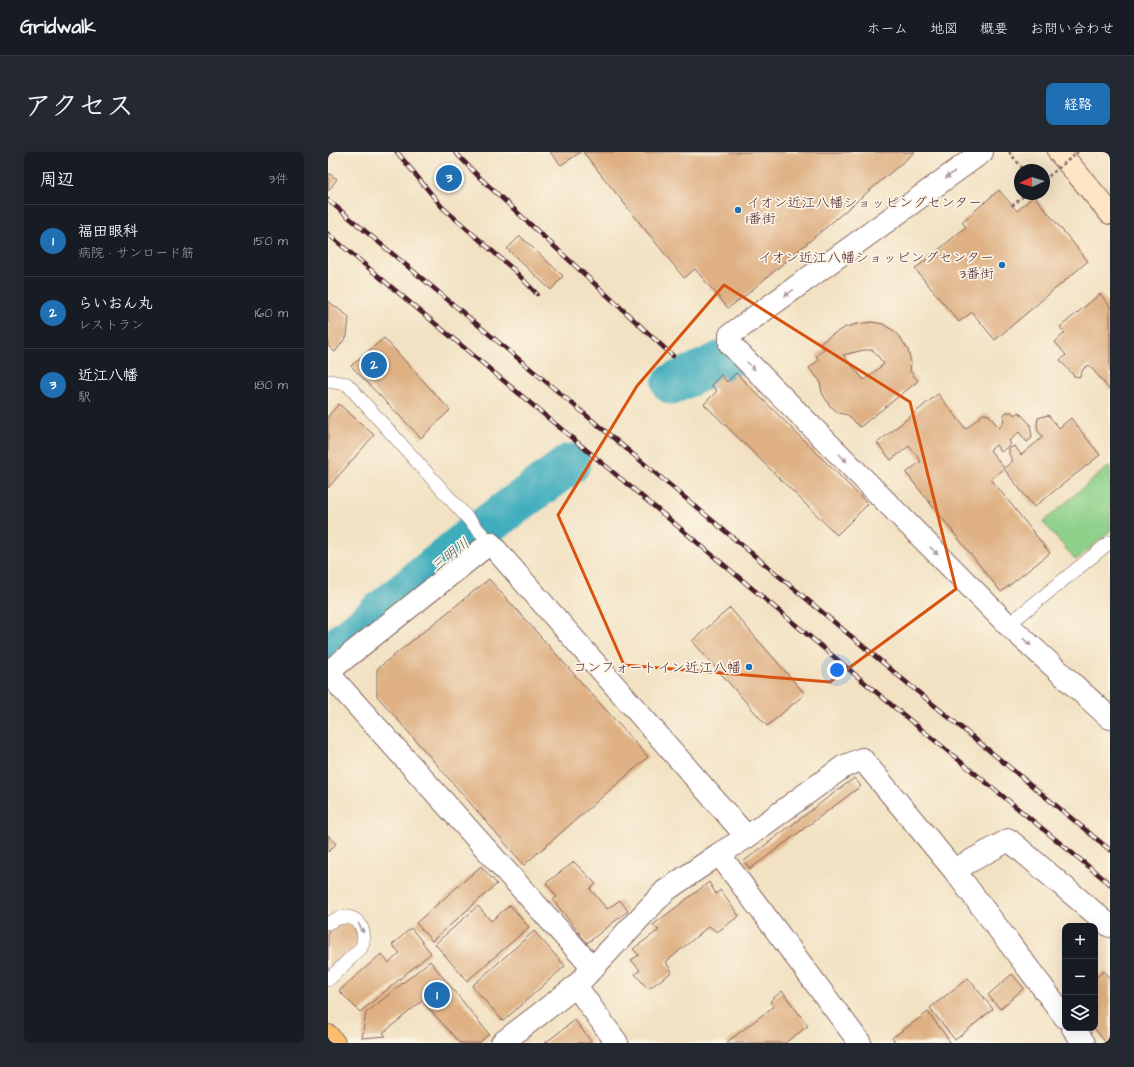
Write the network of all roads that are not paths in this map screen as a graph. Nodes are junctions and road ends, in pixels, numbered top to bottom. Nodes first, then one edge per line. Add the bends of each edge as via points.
1 (982, 152) edge
2 (1059, 152) edge
3 (1110, 213) edge
4 (328, 381) edge
5 (487, 539) junction
6 (1110, 542) edge
7 (1008, 625) junction
8 (328, 672) edge
9 (1110, 718) edge
10 (747, 837) junction
11 (719, 854) junction
12 (954, 870) junction
13 (328, 923) edge
14 (1110, 926) edge
15 (593, 968) junction
16 (328, 980) edge
17 (576, 986) junction
18 (1062, 1013) edge
19 (1075, 1031) edge
20 (328, 1036) edge
21 (334, 1043) edge
22 (502, 1043) edge
23 (617, 1043) edge
24 (860, 1043) edge
25 (1084, 1043) edge

1 -> 7 street via 730,336 730,344
2 - 3 street
4 - 5 lane via 348,384
5 - 8 street
5 - 10 street
6 - 7 lane
7 -> 9 street
8 - 15 street
10 - 11 street
10 - 12 street via 843,767 862,759
11 - 15 street via 665,891
11 - 24 street
12 - 14 street via 1009,840
12 - 18 street
13 -> 16 lane via 340,917 352,918 362,927 364,934 361,948
15 - 17 street
17 - 22 street
17 - 23 street
19 - 25 street
20 - 21 main road

